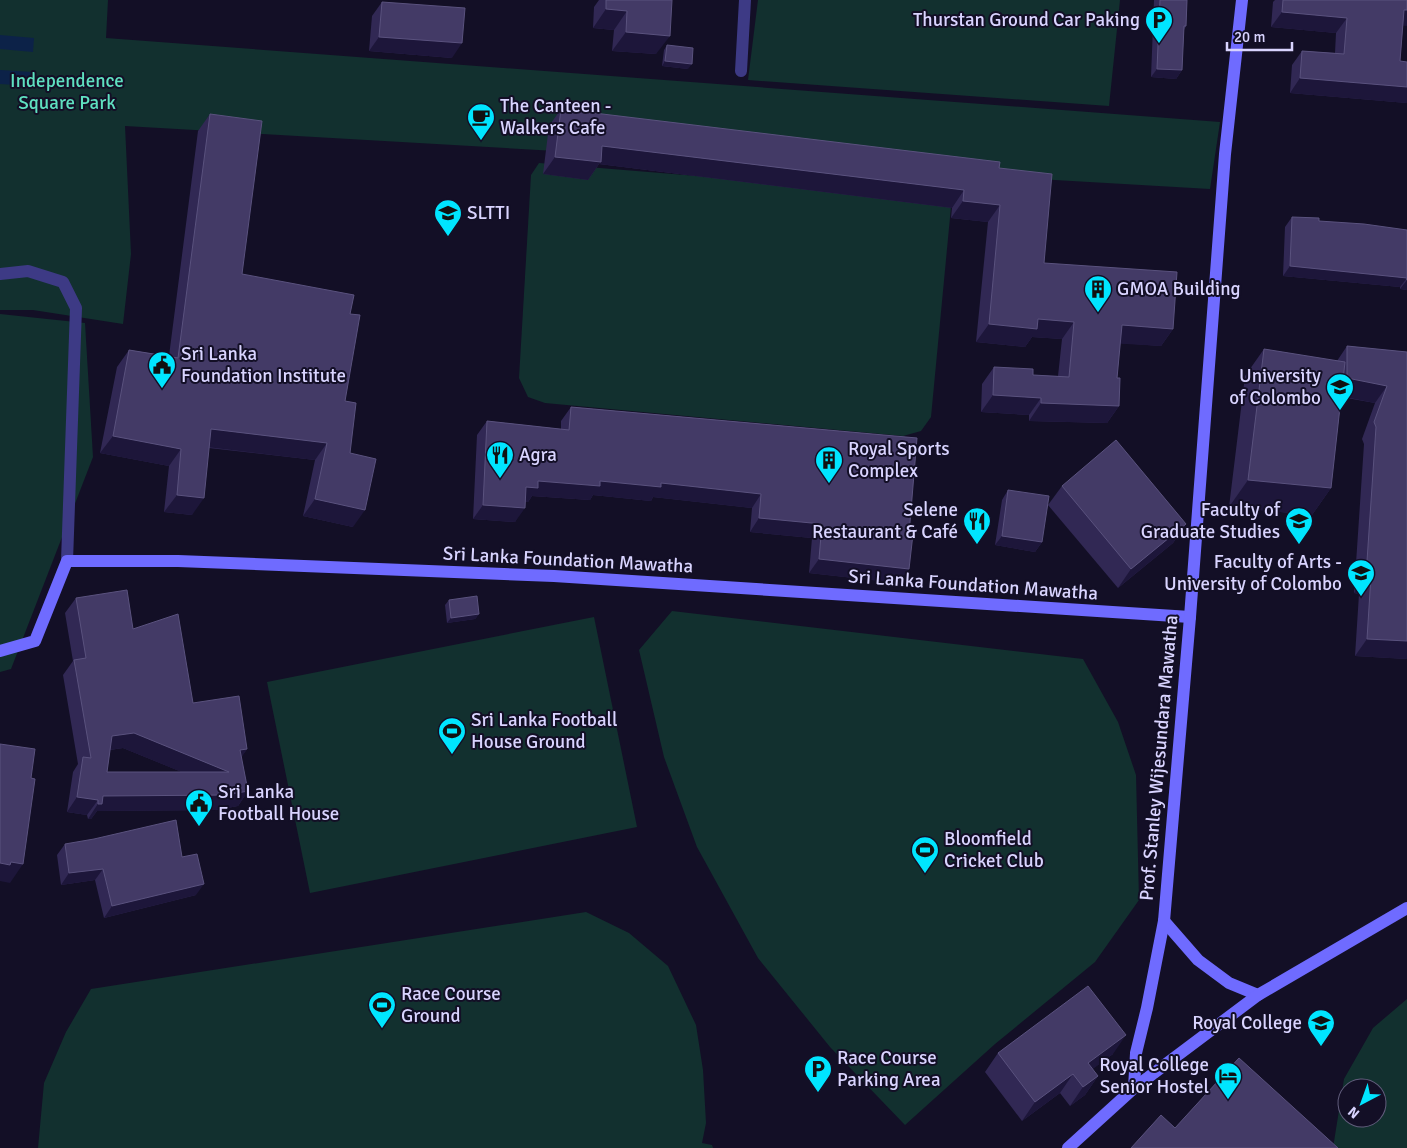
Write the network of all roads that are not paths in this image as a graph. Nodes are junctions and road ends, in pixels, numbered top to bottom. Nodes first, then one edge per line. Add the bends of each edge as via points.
1 (745, 0) edge
2 (1242, 0) edge
3 (741, 71) dead end
4 (0, 274) edge
5 (67, 561) junction
6 (1190, 617) junction
7 (0, 651) edge
8 (1407, 908) edge
9 (1164, 921) junction
10 (1258, 995) junction
11 (1134, 1088) junction
12 (1068, 1148) edge

1 - 3 street
2 - 6 main road, Prof. Stanley Wijesundara Mawatha via 1225,154
4 - 5 street via 28,270 63,282 76,308
5 - 6 main road, Sri Lanka Foundation Mawatha via 178,561 554,576
5 - 7 main road via 35,642
6 - 9 main road, Prof. Stanley Wijesundara Mawatha
8 - 10 main road
9 - 10 main road, Prof. Stanley Wijesundara Mawatha via 1198,960 1229,983
9 - 11 main road, Prof. Stanley Wijesundara Mawatha via 1136,1053
10 - 11 main road
11 - 12 main road

